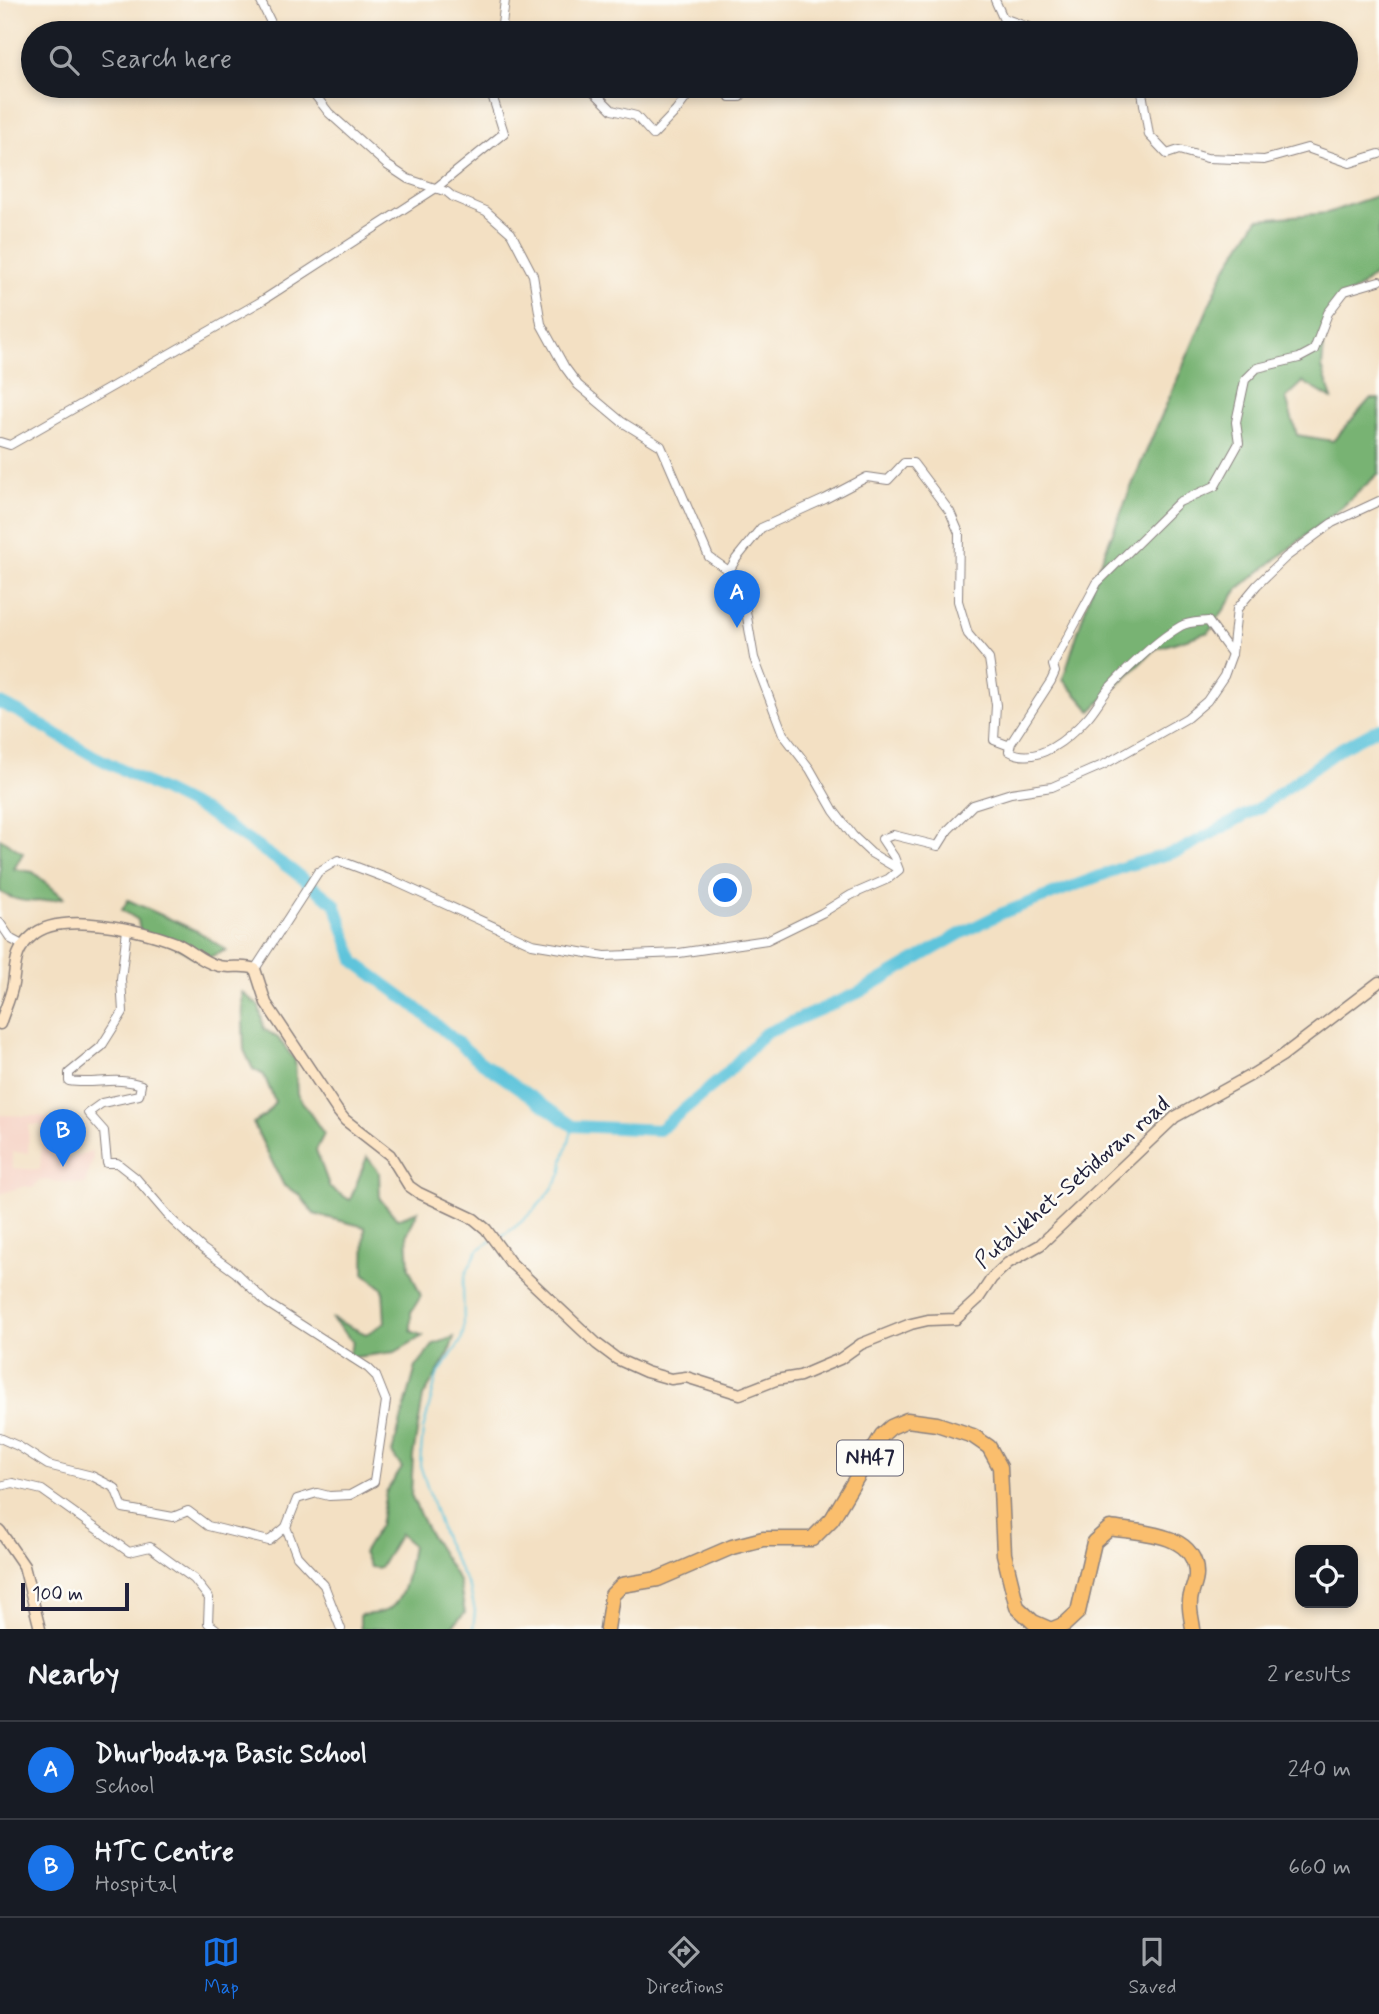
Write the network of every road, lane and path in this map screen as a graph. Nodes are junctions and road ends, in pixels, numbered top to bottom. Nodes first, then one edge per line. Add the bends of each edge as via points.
1 (260, 0) edge
2 (505, 0) edge
3 (995, 0) edge
4 (270, 21) edge
5 (502, 21) edge
6 (1011, 21) edge
7 (317, 98) edge
8 (494, 98) edge
9 (600, 98) edge
10 (686, 98) edge
11 (1143, 98) edge
12 (1379, 154) edge
13 (436, 188) junction
14 (1379, 281) edge
15 (0, 442) edge
16 (1379, 501) edge
17 (729, 571) junction
18 (1232, 654) junction
19 (1010, 746) junction
20 (898, 870) junction
21 (0, 923) edge
22 (127, 930) junction
23 (23, 946) junction
24 (257, 966) junction
25 (1379, 982) edge
26 (0, 1024) edge
27 (0, 1438) edge
28 (0, 1486) edge
29 (286, 1527) junction
30 (0, 1531) edge
31 (40, 1629) edge
32 (216, 1629) edge
33 (341, 1629) edge
34 (607, 1629) edge
35 (1051, 1629) edge
36 (1193, 1629) edge

1 - 4 street
2 - 5 street
3 - 6 street via 1003,18
7 - 13 street via 387,165 408,179
8 - 13 street via 504,133
9 - 10 street via 612,110 636,116 653,135
11 - 12 street via 1149,135 1167,154 1179,150 1207,158 1264,160 1307,148 1350,163
13 - 15 street via 260,302 10,445
13 - 17 street via 486,211 512,233 533,275 541,324 564,366 578,385 622,422 661,446 709,557
14 - 19 street via 1345,290 1328,313 1314,350 1257,368 1245,380 1236,422 1239,443 1230,463 1215,486 1179,502 1097,583 1054,665 1051,681
16 - 18 street via 1332,523 1286,556 1257,585 1237,609
17 - 19 street via 761,528 867,477 888,480 904,463 913,463 960,533 958,601 968,634 989,659 996,705 994,740
17 - 20 street via 746,611 754,658 783,734 853,836
18 - 19 street via 1208,621 1183,624 1140,657 1062,741 1031,757 1018,756 1009,751
18 - 20 street via 1207,701 1187,718 1105,764 1052,787 973,805 938,846 892,835 882,839
20 - 24 street via 767,940 679,953 605,957 531,944 338,860 318,872
21 - 23 street via 11,939
22 - 23 main road via 69,922 43,927
22 - 24 main road via 177,944 219,966
22 - 29 street via 121,979 123,1012 101,1047 69,1073 69,1081 141,1085 139,1094 102,1103 88,1113 104,1131 107,1163 117,1163 136,1178 172,1220 267,1303 368,1368 386,1401 374,1482 350,1495 317,1493 297,1499
23 - 26 main road via 14,963 13,985
24 - 25 main road, Putalikhet-Setidovan road via 266,1003 345,1120 390,1155 409,1186 474,1219 510,1262 628,1366 671,1379 687,1377 740,1394 800,1376 911,1324 956,1320 1008,1263 1040,1245 1175,1117 1282,1056
27 - 29 street via 48,1465 92,1476 115,1488 123,1508 173,1517 188,1510 208,1526 270,1541
28 - 32 street via 13,1483 42,1490 129,1552 150,1547 194,1579 209,1598 208,1622
29 - 33 street via 297,1556 324,1585
30 - 31 main road via 24,1566
34 - 35 highway, NH47 via 612,1595 622,1585 658,1579 732,1547 763,1539 812,1539 832,1519 882,1435 907,1420 937,1424 989,1447 1000,1467 1004,1554 1017,1607 1033,1622
35 - 36 highway, NH47 via 1078,1612 1094,1542 1110,1528 1168,1538 1185,1547 1196,1575 1190,1602

